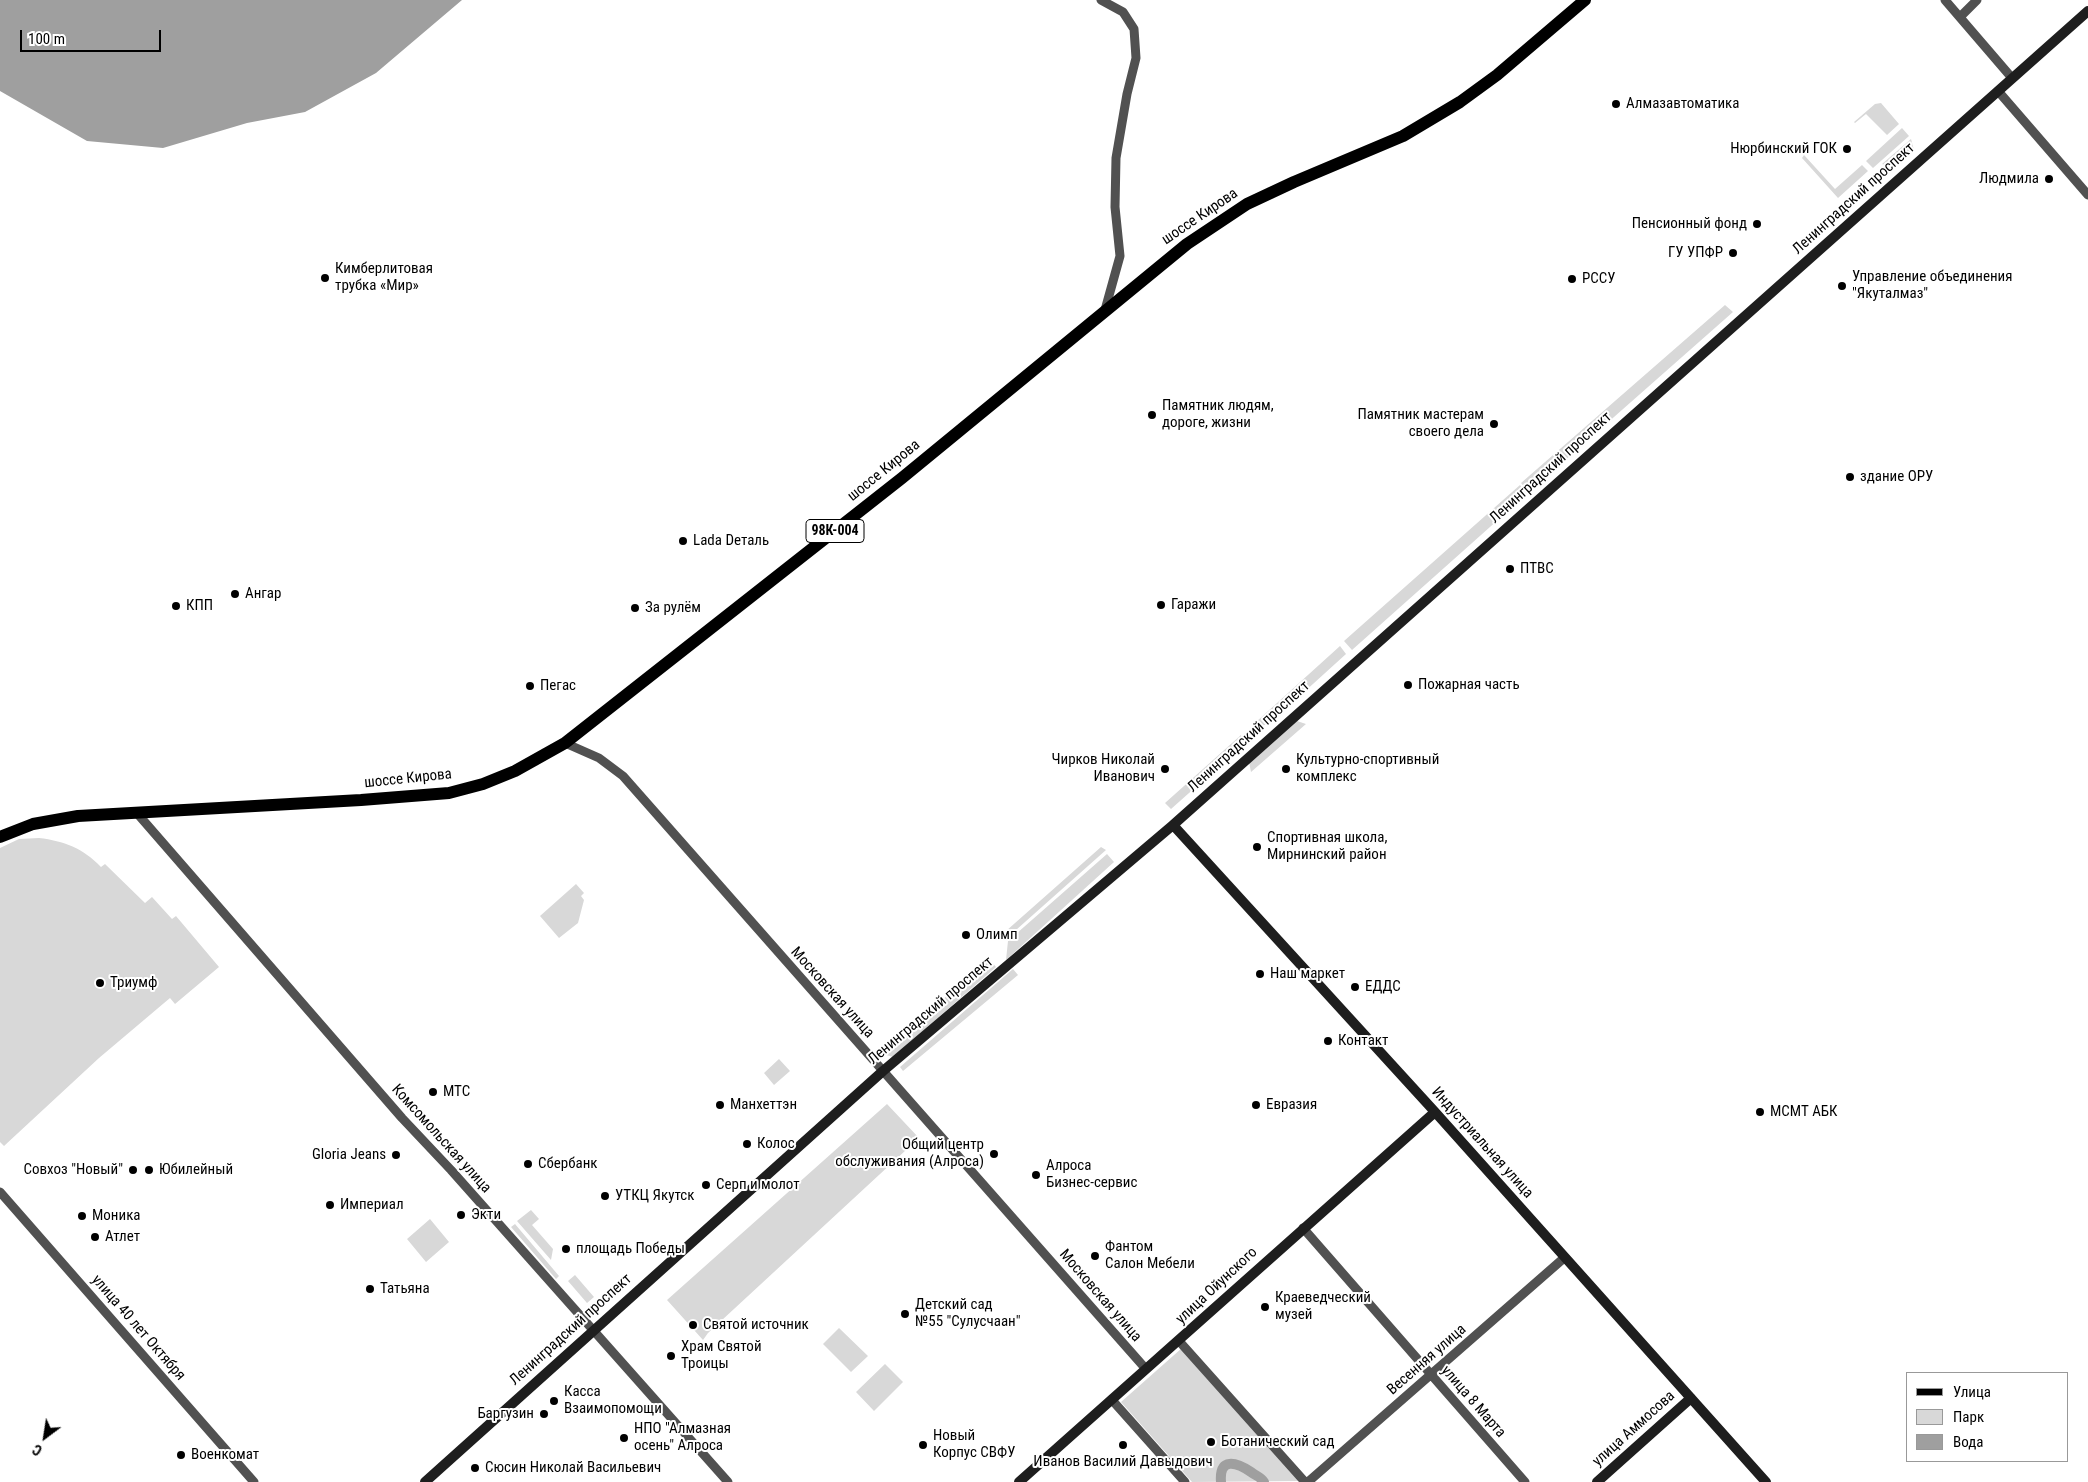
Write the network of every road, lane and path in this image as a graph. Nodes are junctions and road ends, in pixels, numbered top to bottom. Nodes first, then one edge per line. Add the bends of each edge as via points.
1 (1101, 0) edge
2 (1585, 0) edge
3 (1945, 0) edge
4 (1977, 0) edge
5 (2088, 11) edge
6 (1960, 17) junction
7 (2012, 78) junction
8 (1998, 90) junction
9 (2088, 195) edge
10 (1105, 310) junction
11 (565, 743) junction
12 (136, 812) junction
13 (1173, 825) junction
14 (0, 838) edge
15 (883, 1071) junction
16 (1435, 1112) junction
17 (0, 1192) edge
18 (1303, 1228) junction
19 (1564, 1258) junction
20 (592, 1331) junction
21 (1180, 1341) junction
22 (1145, 1368) junction
23 (1431, 1374) junction
24 (1691, 1398) junction
25 (1112, 1400) junction
26 (254, 1482) edge
27 (425, 1482) edge
28 (728, 1482) edge
29 (1019, 1482) edge
30 (1185, 1482) edge
31 (1306, 1482) edge
32 (1525, 1482) edge
33 (1597, 1482) edge
34 (1766, 1482) edge

1 - 10 street via 1123,12 1134,29 1136,58 1116,158 1115,208 1120,256
2 - 10 main road, шоссе Кирова / 98К-004 via 1460,102 1396,139 1247,204 1187,244
3 - 6 street
4 - 6 street
5 - 7 main road, Ленинградский проспект
6 - 7 street
7 - 8 main road, Ленинградский проспект
8 - 9 street
8 - 13 main road, Ленинградский проспект
10 - 11 main road, шоссе Кирова / 98К-004 via 902,478
11 - 12 main road, шоссе Кирова / 98К-004 via 515,771 449,793
11 - 15 street, Московская улица via 599,758 623,776
12 - 14 main road, шоссе Кирова / 98К-004 via 60,818 33,824
12 - 20 street, Комсомольская улица
13 - 15 main road, Ленинградский проспект
13 - 16 main road, Индустриальная улица
15 - 20 main road, Ленинградский проспект
15 - 22 street, Московская улица
16 - 18 main road, улица Ойунского
16 - 19 main road, Индустриальная улица
17 - 26 street, улица 40 лет Октября
18 - 21 main road, улица Ойунского
18 - 23 street, улица 8 Марта
19 - 23 street, Весенняя улица
19 - 24 main road, Индустриальная улица
20 - 27 main road, Ленинградский проспект
20 - 28 street, Комсомольская улица
21 - 22 main road, улица Ойунского
21 - 31 street
22 - 25 main road, улица Ойунского
23 - 31 street, Весенняя улица
23 - 32 street, улица 8 Марта
24 - 33 main road, улица Аммосова
24 - 34 main road, Индустриальная улица
25 - 29 main road, улица Ойунского
25 - 30 street

